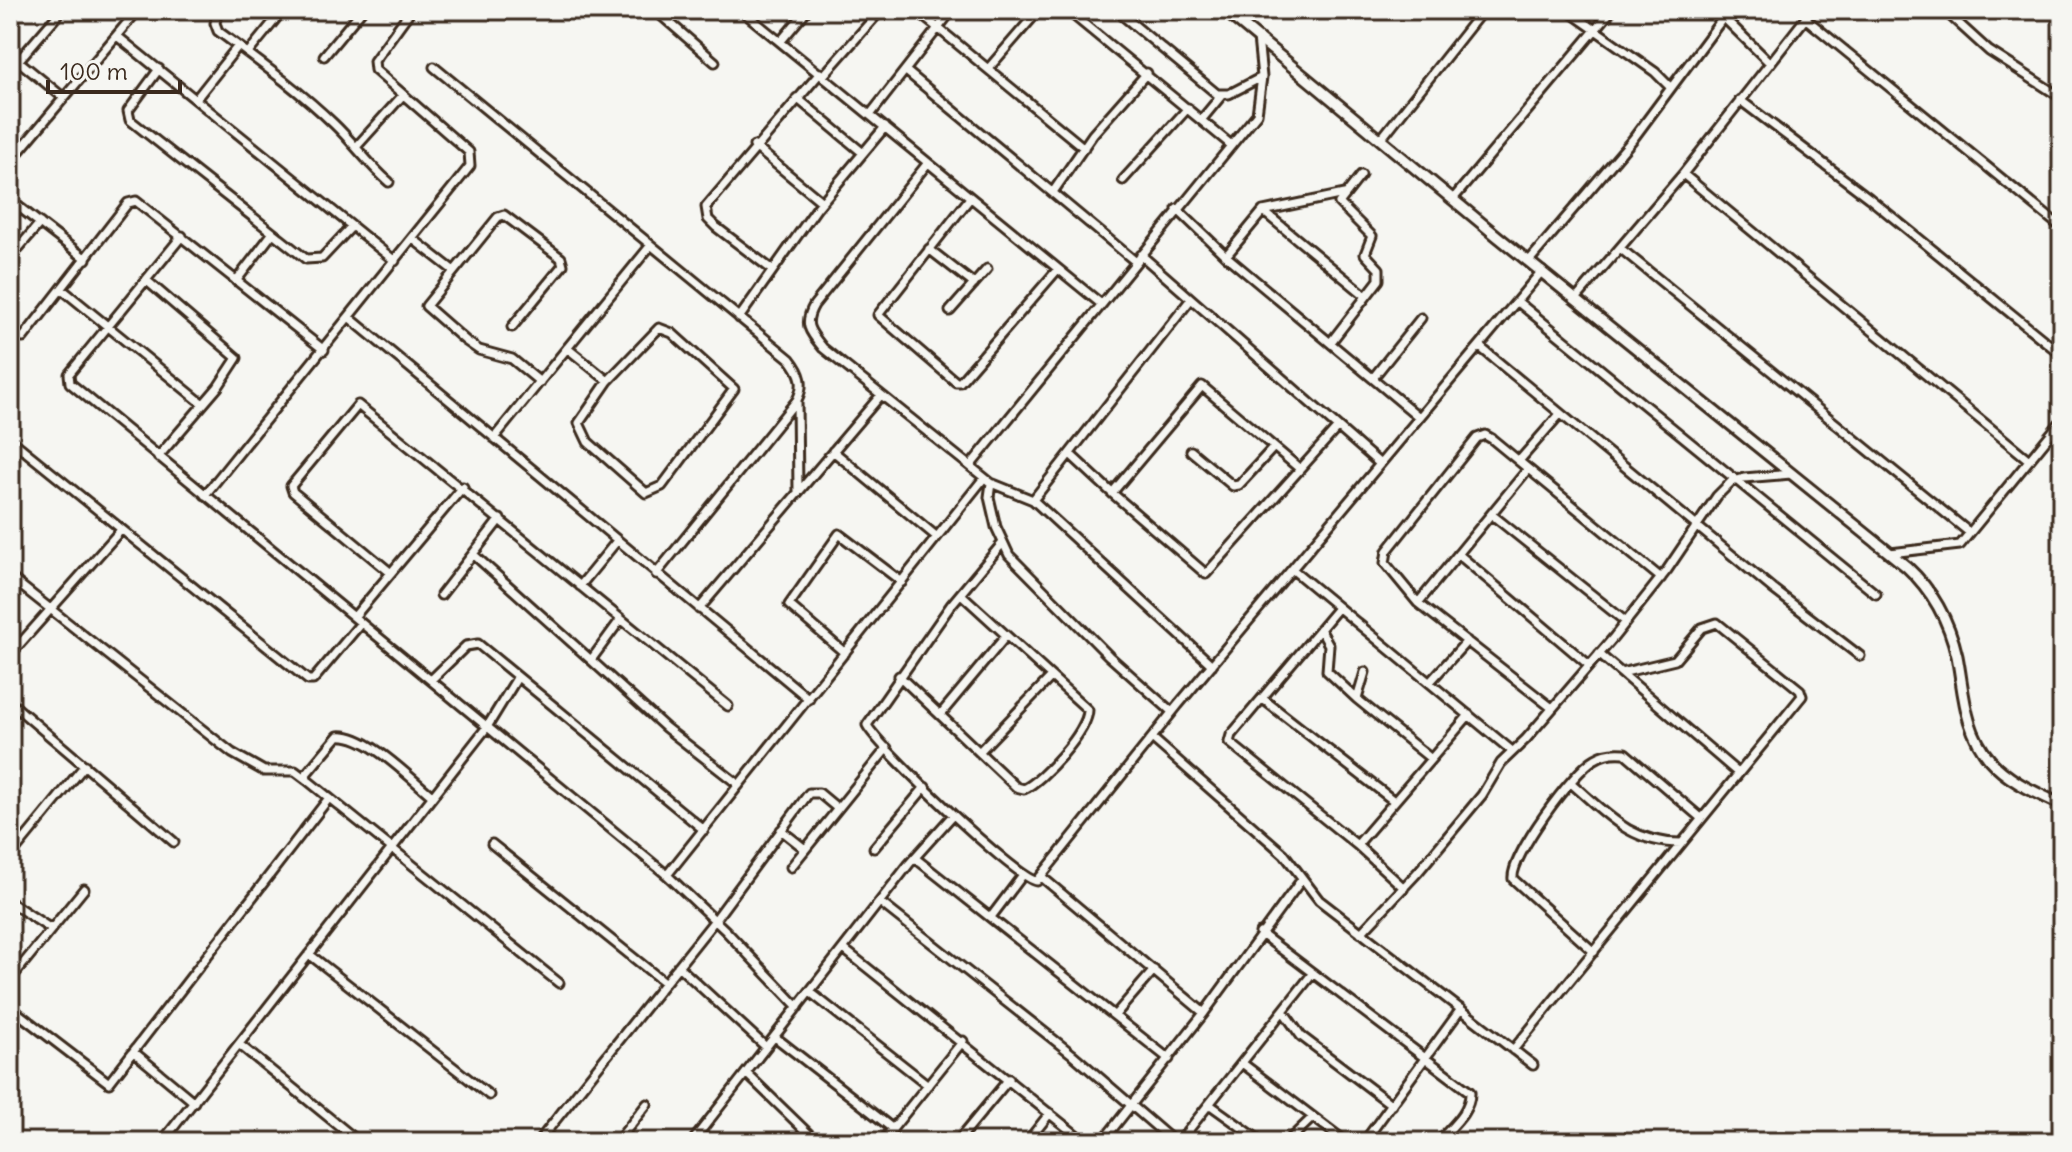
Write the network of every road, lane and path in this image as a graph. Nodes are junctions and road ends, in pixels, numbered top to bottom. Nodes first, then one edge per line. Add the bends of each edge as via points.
1 (62, 10) edge
2 (138, 10) edge
3 (218, 10) edge
4 (283, 10) edge
5 (362, 10) edge
6 (411, 10) edge
7 (655, 10) edge
8 (741, 10) edge
9 (807, 10) edge
10 (881, 10) edge
11 (915, 10) edge
12 (952, 10) edge
13 (1039, 10) edge
14 (1067, 10) edge
15 (1116, 10) edge
16 (1483, 10) edge
17 (1567, 10) edge
18 (1612, 10) edge
19 (1716, 10) edge
20 (1812, 10) edge
21 (1944, 10) edge
22 (1231, 12) edge
23 (1723, 18) junction
24 (1805, 18) junction
25 (938, 28) junction
26 (1595, 31) junction
27 (117, 36) junction
28 (1258, 38) junction
29 (781, 41) junction
30 (238, 46) junction
31 (248, 53) junction
32 (10, 54) edge
33 (324, 56) dead end
34 (18, 61) junction
35 (715, 62) dead end
36 (1770, 63) junction
37 (434, 67) dead end
38 (159, 69) junction
39 (988, 69) junction
40 (906, 71) junction
41 (1147, 73) junction
42 (822, 74) junction
43 (1262, 77) junction
44 (1670, 87) junction
45 (403, 95) junction
46 (1221, 96) junction
47 (64, 98) junction
48 (797, 98) junction
49 (2062, 98) edge
50 (196, 99) junction
51 (1740, 100) junction
52 (1188, 108) junction
53 (870, 115) junction
54 (1202, 119) junction
55 (885, 127) junction
56 (1381, 139) junction
57 (1230, 144) junction
58 (357, 146) junction
59 (754, 146) junction
60 (1084, 148) junction
61 (863, 153) junction
62 (10, 162) edge
63 (927, 164) junction
64 (1683, 174) junction
65 (1361, 175) dead end
66 (1123, 180) dead end
67 (389, 182) dead end
68 (1053, 192) junction
69 (1344, 194) junction
70 (970, 198) junction
71 (1453, 199) junction
72 (10, 200) edge
73 (822, 202) junction
74 (1177, 209) junction
75 (1263, 211) junction
76 (40, 223) junction
77 (352, 226) junction
78 (2062, 228) edge
79 (272, 234) junction
80 (182, 236) junction
81 (413, 239) junction
82 (651, 245) junction
83 (1620, 248) junction
84 (929, 249) junction
85 (1226, 256) junction
86 (10, 258) edge
87 (1139, 258) junction
88 (86, 259) junction
89 (395, 261) junction
90 (1529, 261) junction
91 (771, 269) junction
92 (987, 269) dead end
93 (1058, 269) junction
94 (454, 271) junction
95 (1542, 271) junction
96 (146, 280) junction
97 (236, 281) junction
98 (974, 284) junction
99 (63, 290) junction
100 (1366, 296) junction
101 (1191, 299) junction
102 (1576, 299) junction
103 (1518, 302) junction
104 (1100, 303) junction
105 (950, 311) dead end
106 (350, 318) junction
107 (739, 318) junction
108 (1421, 318) dead end
109 (108, 326) junction
110 (512, 327) dead end
111 (10, 335) edge
112 (1331, 342) junction
113 (1480, 347) junction
114 (567, 348) junction
115 (324, 350) junction
116 (2062, 355) edge
117 (1373, 378) junction
118 (608, 381) junction
119 (540, 382) junction
120 (881, 395) junction
121 (797, 400) junction
122 (203, 404) junction
123 (1560, 414) junction
124 (1419, 417) junction
125 (2062, 420) edge
126 (1338, 427) junction
127 (494, 438) junction
128 (10, 439) edge
129 (1274, 447) junction
130 (833, 451) junction
131 (1191, 451) dead end
132 (1070, 454) junction
133 (158, 457) junction
134 (2029, 460) junction
135 (1519, 461) junction
136 (1380, 464) junction
137 (970, 466) junction
138 (1300, 469) junction
139 (1528, 469) junction
140 (1791, 474) junction
141 (988, 480) junction
142 (1737, 481) junction
143 (463, 487) junction
144 (798, 492) junction
145 (1112, 493) junction
146 (205, 495) junction
147 (1033, 500) junction
148 (1491, 514) junction
149 (500, 519) junction
150 (1698, 526) junction
151 (120, 531) junction
152 (1970, 533) junction
153 (937, 537) junction
154 (616, 542) junction
155 (1001, 545) junction
156 (1890, 553) junction
157 (473, 554) junction
158 (1458, 554) junction
159 (1292, 569) junction
160 (391, 573) junction
161 (656, 574) junction
162 (10, 577) edge
163 (1661, 578) junction
164 (902, 582) junction
165 (580, 586) junction
166 (961, 594) junction
167 (1876, 594) dead end
168 (441, 595) dead end
169 (1418, 603) junction
170 (50, 608) junction
171 (1338, 608) junction
172 (699, 609) junction
173 (621, 619) junction
174 (357, 620) junction
175 (1626, 622) junction
176 (1320, 629) junction
177 (1006, 636) junction
178 (1467, 641) junction
179 (845, 653) junction
180 (1599, 654) junction
181 (10, 655) edge
182 (1860, 656) dead end
183 (591, 660) junction
184 (1212, 665) junction
185 (1589, 665) junction
186 (1365, 672) dead end
187 (1621, 673) junction
188 (899, 676) junction
189 (1051, 677) junction
190 (517, 678) junction
191 (431, 680) junction
192 (1430, 682) junction
193 (809, 699) junction
194 (1263, 699) junction
195 (1357, 699) junction
196 (10, 702) edge
197 (728, 706) dead end
198 (1552, 708) junction
199 (1172, 712) junction
200 (940, 715) junction
201 (1469, 715) junction
202 (487, 727) junction
203 (1152, 738) junction
204 (887, 748) junction
205 (1512, 751) junction
206 (979, 752) junction
207 (1430, 758) junction
208 (85, 765) junction
209 (1738, 773) junction
210 (307, 780) junction
211 (1571, 783) junction
212 (739, 785) junction
213 (925, 787) junction
214 (432, 796) junction
215 (329, 798) junction
216 (1394, 801) junction
217 (2060, 802) edge
218 (837, 808) junction
219 (953, 815) junction
220 (1701, 818) junction
221 (704, 830) junction
222 (781, 830) junction
223 (174, 842) dead end
224 (1681, 843) junction
225 (492, 844) dead end
226 (1357, 845) junction
227 (390, 846) junction
228 (874, 848) dead end
229 (805, 849) junction
230 (10, 857) edge
231 (915, 858) junction
232 (791, 867) dead end
233 (667, 875) junction
234 (1022, 876) junction
235 (1043, 878) junction
236 (1302, 879) junction
237 (1404, 888) junction
238 (84, 889) dead end
239 (10, 902) edge
240 (881, 903) junction
241 (991, 917) junction
242 (715, 920) junction
243 (51, 929) junction
244 (1260, 933) junction
245 (1361, 933) junction
246 (845, 950) junction
247 (1594, 952) junction
248 (309, 954) junction
249 (678, 966) junction
250 (1154, 970) junction
251 (1313, 973) junction
252 (10, 980) edge
253 (559, 983) dead end
254 (665, 983) junction
255 (810, 992) junction
256 (10, 1007) edge
257 (798, 1007) junction
258 (1461, 1009) junction
259 (1283, 1011) junction
260 (1204, 1013) junction
261 (1115, 1015) junction
262 (775, 1037) junction
263 (963, 1041) junction
264 (240, 1045) junction
265 (766, 1047) junction
266 (1513, 1050) junction
267 (135, 1053) junction
268 (1169, 1059) junction
269 (1426, 1059) junction
270 (1242, 1063) junction
271 (1533, 1065) dead end
272 (746, 1073) junction
273 (1009, 1079) junction
274 (928, 1085) junction
275 (489, 1095) dead end
276 (194, 1102) junction
277 (647, 1104) dead end
278 (1209, 1104) junction
279 (1132, 1105) junction
280 (1392, 1105) junction
281 (1050, 1113) junction
282 (1313, 1117) junction
283 (893, 1129) junction
284 (166, 1141) edge
285 (359, 1142) edge
286 (538, 1142) edge
287 (617, 1142) edge
288 (692, 1142) edge
289 (817, 1142) edge
290 (882, 1142) edge
291 (957, 1142) edge
292 (1027, 1142) edge
293 (1085, 1142) edge
294 (1102, 1142) edge
295 (1177, 1142) edge
296 (1262, 1142) edge
297 (1287, 1142) edge
298 (1346, 1142) edge
299 (1364, 1142) edge
300 (1438, 1142) edge

1 - 34 street
2 - 27 street
3 - 30 street via 218,31
4 - 31 street
5 - 33 street
6 - 45 street via 374,61 375,70
7 - 35 street
8 - 29 street
9 - 29 street
10 - 42 street
11 - 25 street
12 - 25 street
13 - 39 street
14 - 41 street
15 - 46 street
16 - 56 street
17 - 26 street
18 - 26 street
19 - 23 street
20 - 24 street
21 - 49 street via 1989,51
22 - 28 street
23 - 36 street
23 - 44 street
24 - 36 street
24 - 78 street
25 - 39 street
25 - 40 street
26 - 44 street
26 - 71 street
27 - 38 street
27 - 47 street
28 - 43 street
28 - 56 street
29 - 42 street
30 - 31 street
30 - 50 street
31 - 58 street
32 - 34 street
34 - 47 street
36 - 51 street
37 - 82 street
38 - 50 street
38 - 79 street via 128,111 130,120
39 - 60 street
40 - 53 street
40 - 68 street
41 - 52 street
41 - 60 street
42 - 48 street
42 - 53 street
43 - 46 street
43 - 57 street via 1257,114
44 - 90 street
45 - 58 street
45 - 81 street via 472,160
46 - 54 street
47 - 62 street
48 - 59 street
48 - 61 street
50 - 77 street
51 - 64 street
51 - 116 street
52 - 54 street
52 - 66 street
53 - 55 street
54 - 57 street
55 - 61 street
55 - 63 street
56 - 71 street
57 - 74 street
58 - 67 street
59 - 73 street
59 - 91 street via 705,213
60 - 68 street
61 - 73 street
63 - 70 street
63 - 120 street via 806,318 823,348
64 - 83 street
64 - 134 street
65 - 69 street
68 - 87 street
69 - 75 street
69 - 100 street via 1340,206 1372,236 1365,254 1379,269 1379,280
70 - 84 street
70 - 93 street
71 - 90 street
72 - 76 street
73 - 91 street
74 - 85 street
74 - 87 street
75 - 85 street
75 - 100 street
76 - 86 street
76 - 88 street
77 - 79 street via 315,261
77 - 89 street
79 - 97 street
80 - 88 street via 136,201 128,203
80 - 96 street
80 - 97 street
81 - 89 street
81 - 94 street
82 - 107 street
82 - 114 street
83 - 102 street
83 - 152 street
84 - 93 street via 878,315 958,383
84 - 98 street
85 - 112 street
87 - 101 street
87 - 104 street
88 - 99 street
89 - 106 street
90 - 95 street
91 - 107 street
92 - 98 street
93 - 104 street
94 - 110 street via 504,215 561,258 560,272
94 - 119 street via 427,307 472,345 512,359
95 - 102 street
95 - 103 street
96 - 109 street
96 - 122 street via 237,358
97 - 115 street
98 - 105 street
99 - 109 street
99 - 111 street via 23,338
100 - 112 street
101 - 126 street
101 - 132 street
102 - 140 street
103 - 113 street
103 - 142 street
104 - 137 street
106 - 115 street
106 - 127 street
107 - 121 street via 799,370 802,390
108 - 117 street
109 - 122 street
109 - 133 street via 68,379
112 - 117 street
113 - 123 street
113 - 124 street
114 - 118 street
114 - 119 street
115 - 146 street
117 - 124 street
118 - 118 street via 653,330 665,328 734,389 662,486 646,493 579,429 585,411
119 - 127 street
120 - 130 street
120 - 137 street
121 - 144 street
121 - 161 street
122 - 133 street
123 - 135 street
123 - 150 street
124 - 136 street
125 - 134 street
126 - 136 street
126 - 138 street
127 - 154 street
128 - 151 street
129 - 131 street via 1233,486
129 - 138 street
129 - 145 street via 1202,386
130 - 144 street
130 - 153 street
132 - 145 street
132 - 147 street
133 - 146 street
134 - 152 street
135 - 139 street
135 - 169 street via 1485,435 1477,438 1387,551 1385,563
136 - 159 street
137 - 141 street
138 - 145 street via 1206,574
139 - 148 street
139 - 163 street
140 - 142 street
140 - 156 street
141 - 147 street
141 - 153 street
141 - 155 street
142 - 150 street via 1717,496
142 - 167 street
143 - 149 street
143 - 160 street
143 - 160 street via 356,406 291,486
144 - 172 street
146 - 174 street
147 - 184 street
148 - 158 street
148 - 175 street
149 - 157 street
149 - 165 street
150 - 163 street
150 - 182 street
151 - 170 street
151 - 174 street via 310,681
152 - 156 street via 1960,545
153 - 164 street
154 - 161 street
154 - 165 street
155 - 166 street
155 - 199 street
156 - 217 street via 1928,588 1943,615 1966,712 1980,745 2013,779
157 - 168 street
157 - 183 street
158 - 169 street
158 - 185 street
159 - 171 street
159 - 184 street
160 - 174 street
161 - 172 street
162 - 170 street
163 - 175 street
164 - 179 street
164 - 179 street via 839,534 789,605
165 - 173 street
166 - 177 street
166 - 188 street
169 - 178 street
170 - 181 street
170 - 210 street via 253,767 295,771
171 - 176 street
171 - 192 street
172 - 193 street
173 - 183 street
173 - 197 street
174 - 191 street
175 - 180 street
176 - 194 street
176 - 195 street via 1329,645 1327,671
177 - 189 street
177 - 200 street
178 - 192 street
178 - 198 street
179 - 193 street
180 - 185 street
180 - 187 street
183 - 212 street
184 - 199 street
185 - 198 street
186 - 195 street
187 - 209 street
187 - 209 street via 1675,660 1710,622 1730,632 1800,690 1802,696
188 - 200 street
188 - 204 street via 867,725
189 - 206 street
189 - 206 street via 1089,716 1042,778 1024,789 1016,787
190 - 191 street via 472,643
190 - 202 street
190 - 221 street
191 - 202 street
192 - 201 street
193 - 212 street
194 - 216 street
194 - 226 street via 1231,735 1232,747
195 - 207 street
196 - 208 street
198 - 205 street
199 - 203 street
200 - 206 street
201 - 205 street
201 - 207 street
202 - 214 street
202 - 233 street
203 - 235 street
203 - 236 street via 1284,854
204 - 213 street
204 - 218 street
205 - 237 street
207 - 216 street
208 - 223 street
208 - 230 street
209 - 220 street
210 - 214 street via 309,768 338,736 346,735 372,748
210 - 215 street
211 - 220 street via 1597,757 1625,753
211 - 224 street via 1633,833 1648,841
211 - 247 street via 1536,825 1513,864 1513,879
212 - 221 street
213 - 219 street
213 - 228 street
214 - 227 street
215 - 227 street
215 - 267 street
216 - 226 street
218 - 222 street via 814,790
218 - 229 street
219 - 231 street
219 - 234 street
220 - 224 street
221 - 233 street
222 - 229 street
222 - 242 street
224 - 247 street
225 - 254 street
226 - 237 street
227 - 248 street
227 - 253 street
229 - 232 street
231 - 240 street
231 - 241 street
233 - 242 street
234 - 235 street via 1031,881
234 - 241 street
235 - 250 street
236 - 244 street
236 - 245 street via 1319,900
237 - 245 street
238 - 243 street
239 - 243 street
240 - 246 street
240 - 279 street
241 - 261 street
242 - 249 street
242 - 257 street
243 - 252 street
244 - 251 street
244 - 260 street
245 - 258 street
246 - 255 street
246 - 263 street
247 - 266 street
248 - 264 street
248 - 275 street
249 - 254 street
249 - 265 street
250 - 260 street
250 - 261 street
251 - 259 street
251 - 269 street
254 - 286 street
255 - 257 street
255 - 274 street
256 - 267 street via 104,1082 114,1080
257 - 262 street
258 - 266 street
258 - 269 street
259 - 270 street
259 - 280 street via 1301,1036
260 - 268 street
261 - 268 street
262 - 265 street
262 - 283 street
263 - 273 street
263 - 274 street
264 - 276 street
264 - 285 street
265 - 272 street
266 - 271 street
267 - 276 street
268 - 279 street
269 - 280 street
269 - 300 street via 1470,1092 1463,1114
270 - 278 street
270 - 282 street
272 - 288 street
272 - 289 street
273 - 281 street
273 - 291 street
274 - 283 street
276 - 284 street
277 - 287 street
278 - 295 street
278 - 296 street
279 - 294 street
279 - 295 street
280 - 299 street
281 - 292 street
281 - 293 street
282 - 297 street
282 - 298 street
283 - 290 street

